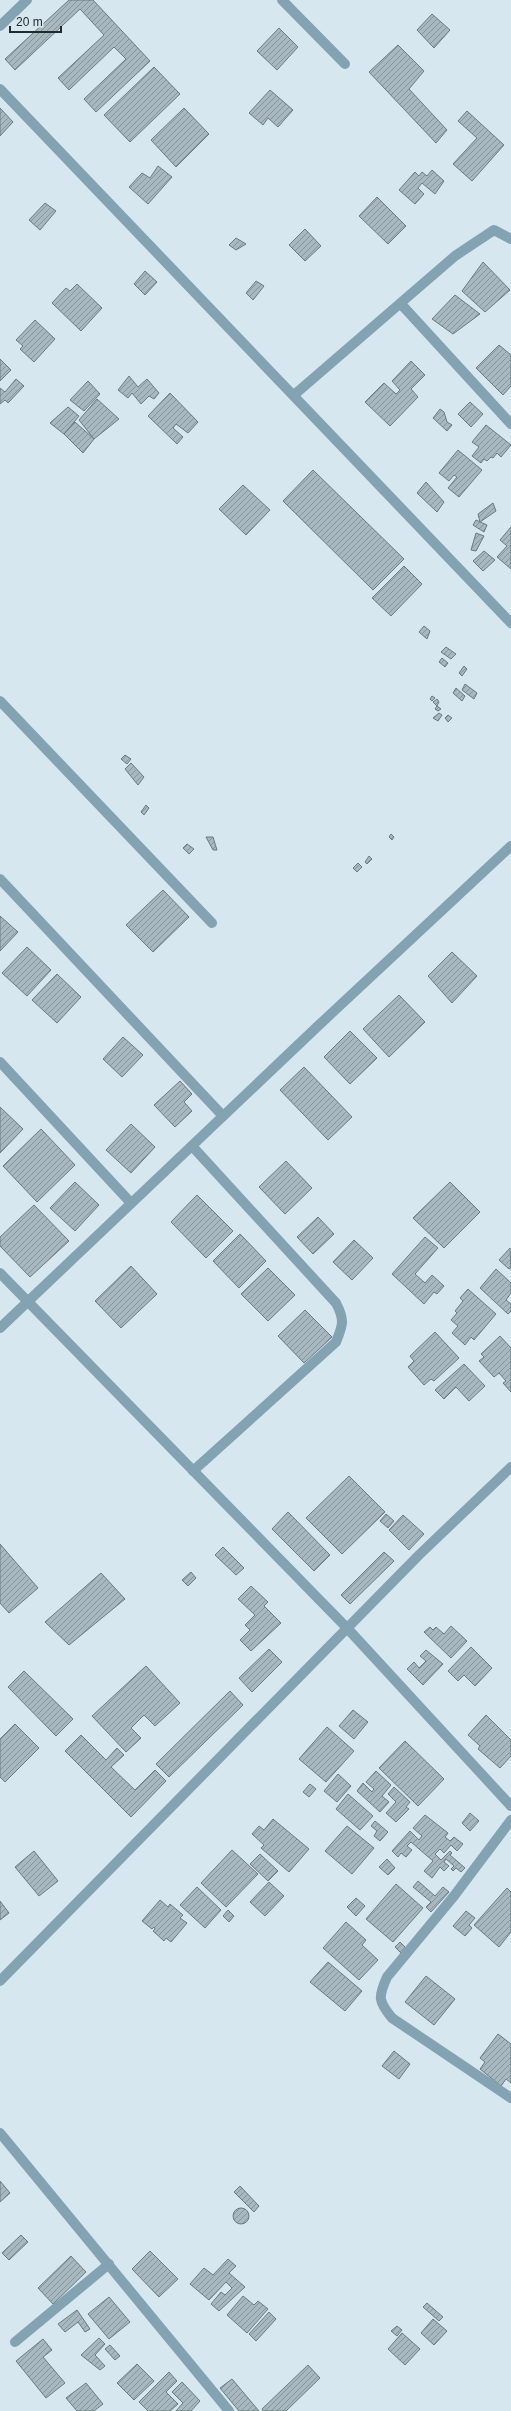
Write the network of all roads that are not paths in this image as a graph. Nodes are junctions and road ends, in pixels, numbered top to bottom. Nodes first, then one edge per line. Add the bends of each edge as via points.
1 (27, 0) edge
2 (282, 0) edge
3 (0, 26) edge
4 (345, 64) dead end
5 (0, 89) edge
6 (511, 239) edge
7 (400, 304) junction
8 (294, 395) junction
9 (511, 424) edge
10 (511, 623) edge
11 (0, 701) edge
12 (511, 846) edge
13 (0, 879) edge
14 (212, 922) dead end
15 (0, 1062) edge
16 (222, 1116) junction
17 (192, 1146) junction
18 (131, 1203) junction
19 (0, 1273) edge
20 (27, 1302) junction
21 (0, 1328) edge
22 (511, 1467) edge
23 (193, 1471) junction
24 (347, 1628) junction
25 (511, 1806) edge
26 (511, 1820) edge
27 (0, 1981) edge
28 (511, 2098) edge
29 (0, 2133) edge
30 (109, 2264) junction
31 (16, 2342) dead end
32 (229, 2411) edge

1 - 3 street
2 - 4 street
5 - 8 street
6 - 7 street via 494,230 480,238 455,256
7 - 8 street
7 - 9 street
8 - 10 street
11 - 14 street
12 - 16 street
13 - 16 street
15 - 18 street
16 - 17 street
17 - 18 street
17 - 23 street via 336,1303 342,1314 342,1327 336,1342
18 - 20 street
19 - 20 street
20 - 21 street
20 - 23 street
22 - 24 street
23 - 24 street
24 - 25 street
24 - 27 street
26 - 28 street via 454,1896 387,1977 380,1992 382,2005 392,2018
29 - 30 street
30 - 31 street
30 - 32 street

